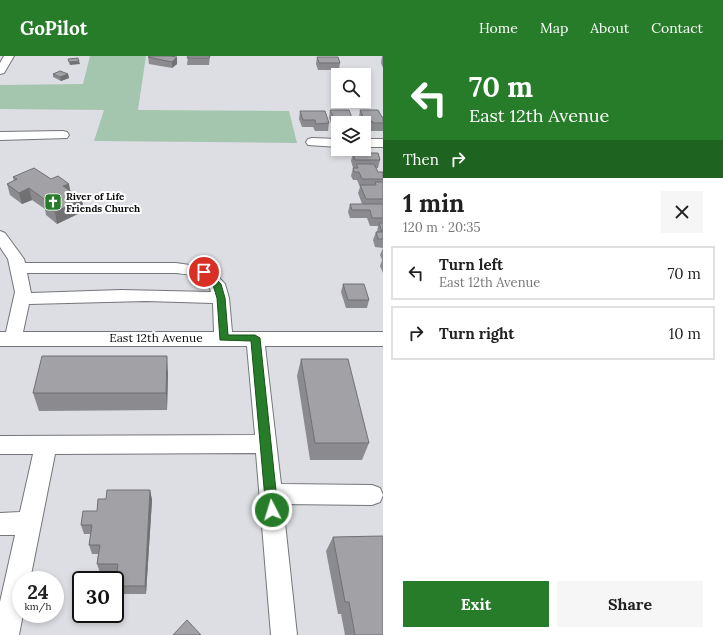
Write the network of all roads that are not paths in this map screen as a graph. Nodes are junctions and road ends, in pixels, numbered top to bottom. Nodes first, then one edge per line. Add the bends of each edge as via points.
1 (9, 56) edge
2 (0, 71) edge
3 (63, 135) dead end
4 (0, 136) edge
5 (312, 142) dead end
6 (331, 143) edge
7 (371, 143) edge
8 (383, 143) edge
9 (0, 236) edge
10 (18, 268) junction
11 (221, 298) junction
12 (21, 299) junction
13 (223, 338) junction
14 (255, 338) junction
15 (6, 339) edge
16 (383, 339) edge
17 (266, 444) junction
18 (0, 445) edge
19 (46, 445) junction
20 (270, 494) junction
21 (372, 495) dead end
22 (0, 524) edge
23 (29, 524) junction
24 (6, 635) edge
25 (284, 635) edge

1 - 2 street
3 - 4 street
5 - 6 street
7 - 8 street
9 - 10 street via 16,259
10 - 11 street via 176,268 204,272 217,284
10 - 12 street via 23,292
11 - 12 street via 102,296
11 - 13 street
12 - 15 street
13 - 14 street, East 12th Avenue
13 - 15 street, East 12th Avenue
14 - 16 street, East 12th Avenue
14 - 17 street
17 - 19 street
17 - 20 street
18 - 19 street
19 - 23 street
20 - 21 street
20 - 25 street
22 - 23 street
23 - 24 street

